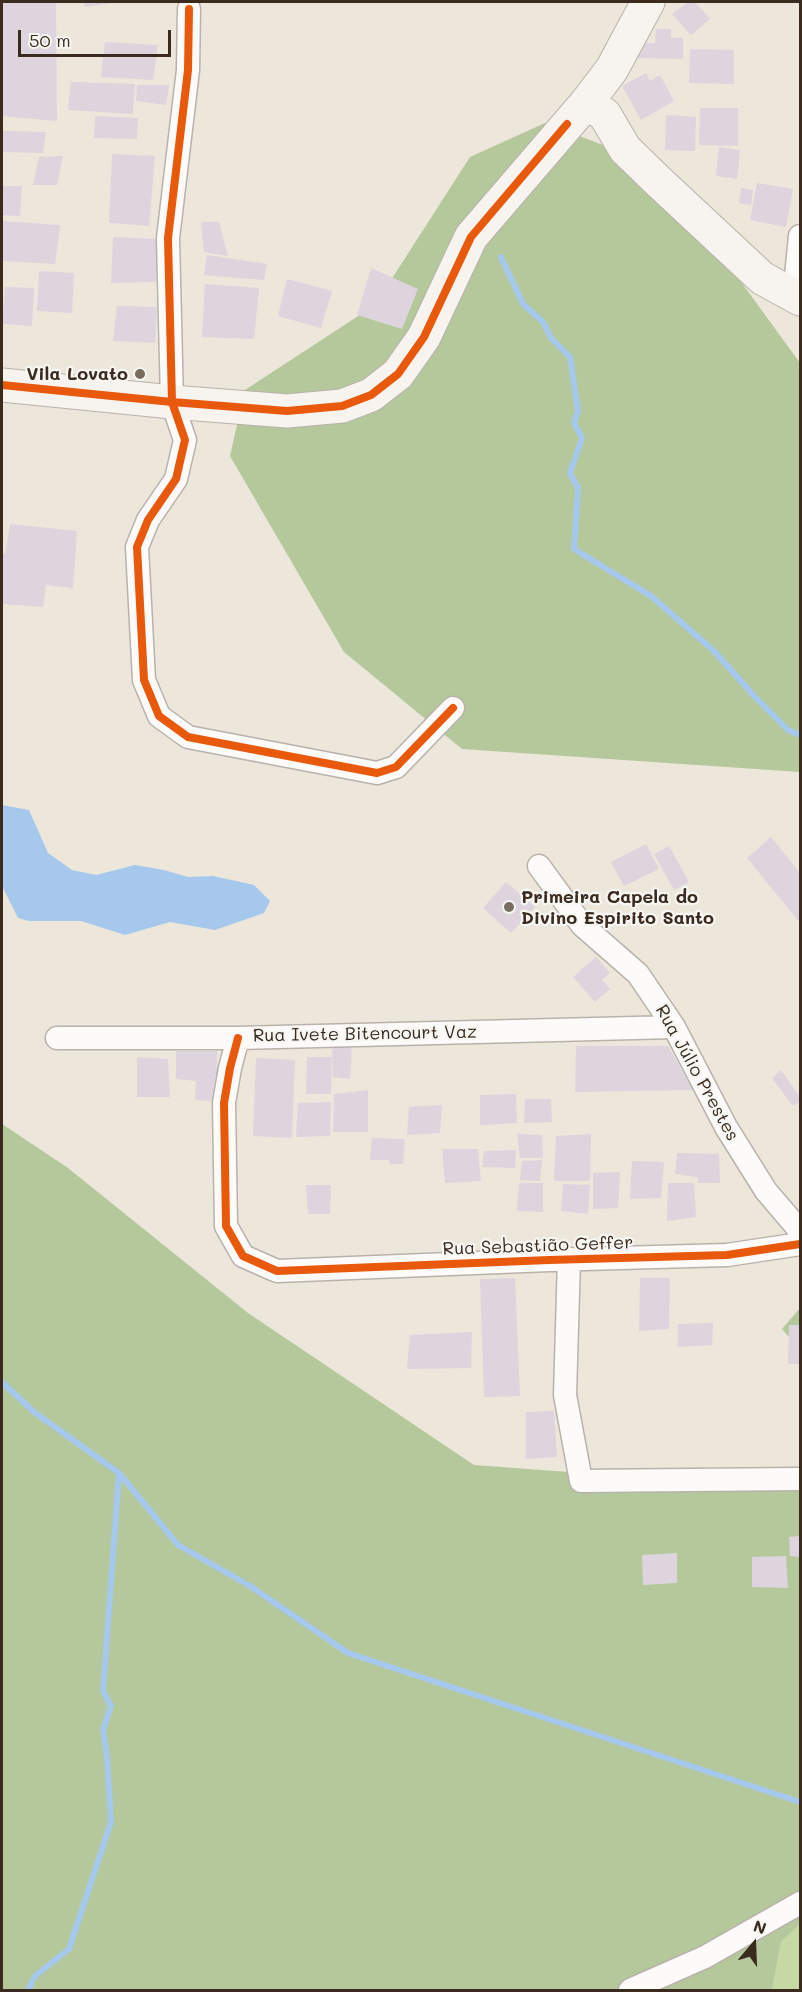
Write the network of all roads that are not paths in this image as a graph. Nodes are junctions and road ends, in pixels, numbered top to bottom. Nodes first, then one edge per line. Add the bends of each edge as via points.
1 (648, 2) edge
2 (189, 9) dead end
3 (577, 113) junction
4 (801, 236) edge
5 (797, 298) edge
6 (2, 385) edge
7 (172, 402) junction
8 (453, 708) dead end
9 (539, 866) dead end
10 (674, 1027) junction
11 (57, 1038) dead end
12 (238, 1038) junction
13 (801, 1231) edge
14 (801, 1244) edge
15 (569, 1259) junction
16 (801, 1479) edge
17 (801, 1903) edge
18 (630, 1990) edge

1 - 3 street via 612,69
2 - 7 street via 188,70 168,238
3 - 5 street via 605,115 625,149 762,278
3 - 7 street via 471,237 424,337 398,374 371,395 342,406 287,411
4 - 5 street
6 - 7 street
7 - 8 street via 185,440 176,479 148,520 137,547 144,680 159,716 188,737 377,773 396,767
9 - 10 street, Rua Júlio Prestes via 582,924 638,975
10 - 12 street, Rua Ivete Bitencourt Vaz
10 - 13 street, Rua Júlio Prestes via 732,1137 766,1191
11 - 12 street, Rua Ivete Bitencourt Vaz
12 - 15 street, Rua Sebastião Geffer via 224,1103 226,1226 243,1256 277,1270
14 - 15 street, Rua Sebastião Geffer via 727,1255
15 - 16 street via 565,1395 581,1481
17 - 18 street via 705,1958

